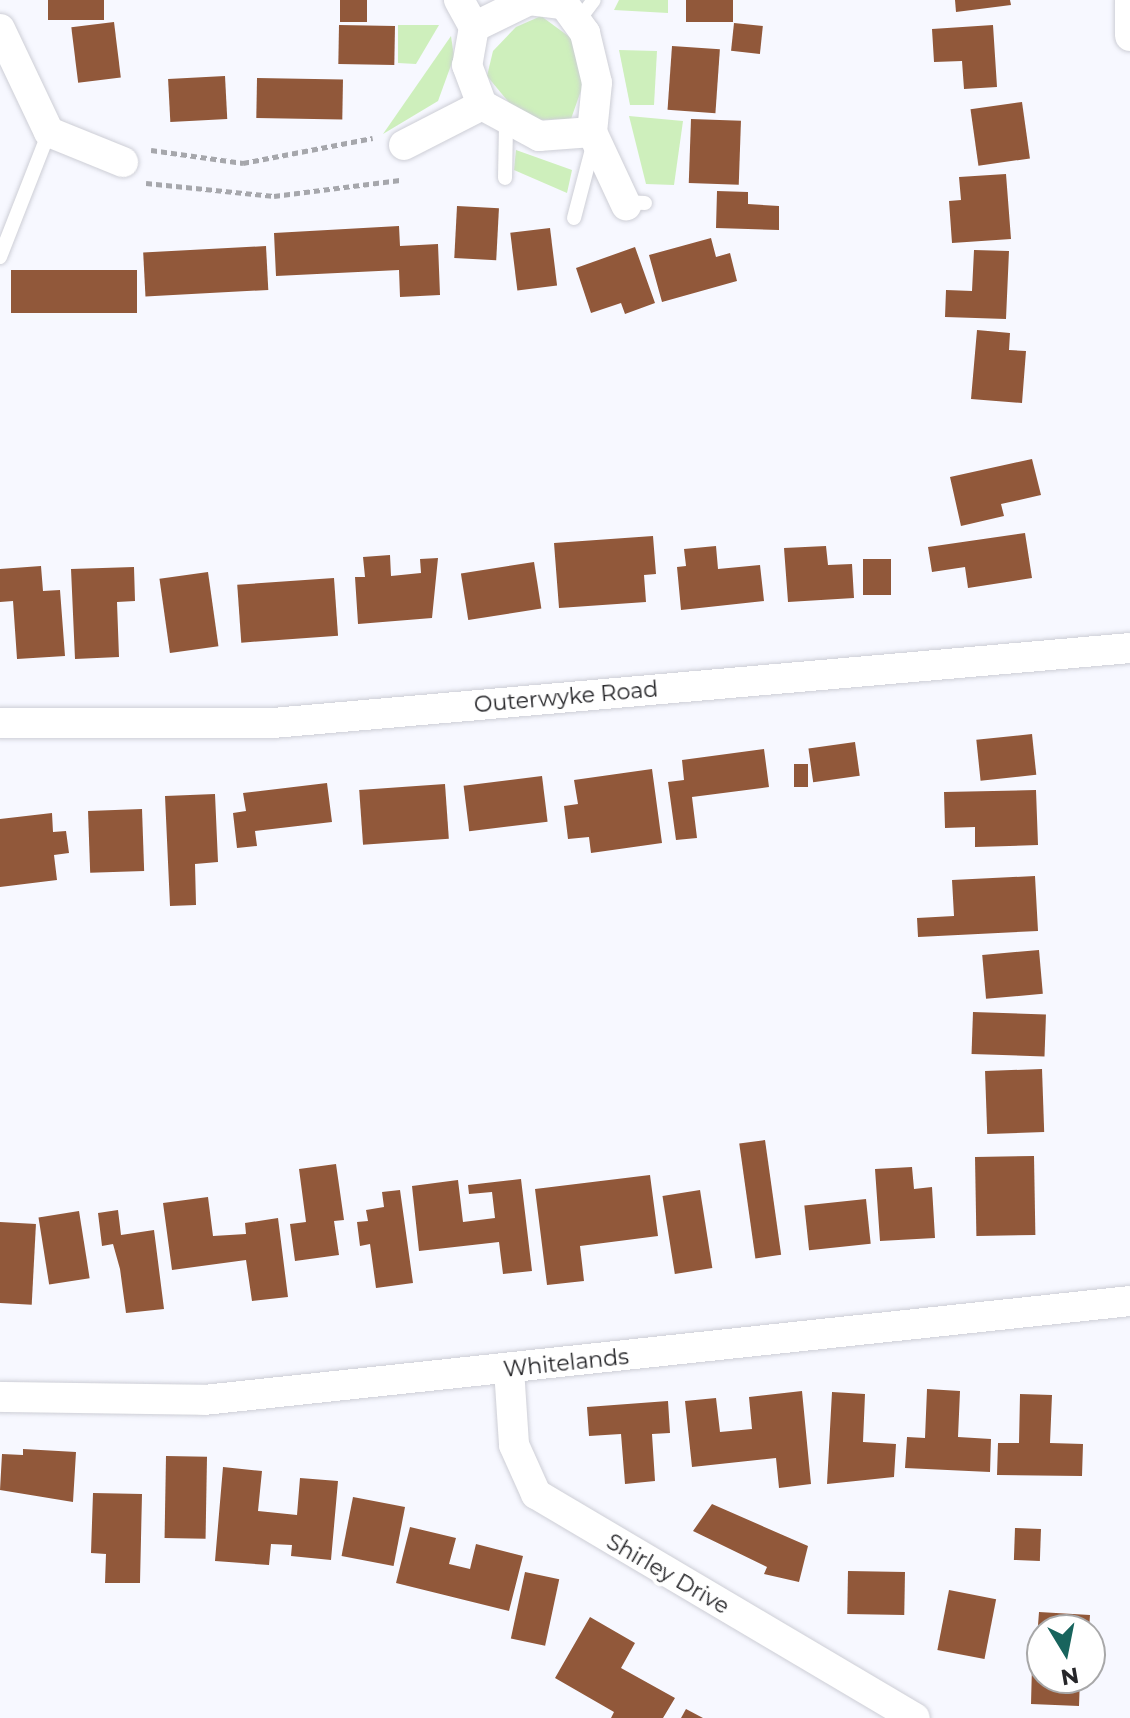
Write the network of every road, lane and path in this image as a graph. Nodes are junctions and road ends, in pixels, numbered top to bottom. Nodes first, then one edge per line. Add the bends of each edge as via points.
1 (459, 0) edge
2 (1130, 0) edge
3 (586, 11) edge
4 (474, 27) junction
5 (0, 29) edge
6 (1130, 36) edge
7 (482, 105) junction
8 (506, 124) junction
9 (49, 132) junction
10 (593, 135) junction
11 (390, 141) joint
12 (156, 148) dead end
13 (123, 162) dead end
14 (505, 178) dead end
15 (400, 180) dead end
16 (150, 187) dead end
17 (632, 203) dead end
18 (574, 218) dead end
19 (0, 257) edge
20 (1130, 648) edge
21 (0, 723) edge
22 (1130, 1301) edge
23 (509, 1369) junction
24 (0, 1397) edge
25 (915, 1718) edge

1 - 4 street
2 - 6 street
3 - 4 street via 529,0
3 - 10 street via 597,83
4 - 7 street via 467,65
5 - 9 street
7 - 8 street
7 - 11 street
8 - 10 street via 539,136
8 - 14 lane
9 - 13 street
9 - 19 lane
10 - 17 street
10 - 18 lane
11 - 12 path via 243,163
15 - 16 path via 274,196
20 - 21 street, Outerwyke Road via 273,723
22 - 23 street, Whitelands
23 - 24 street, Whitelands via 204,1400
23 - 25 street, Shirley Drive via 514,1445 536,1494

